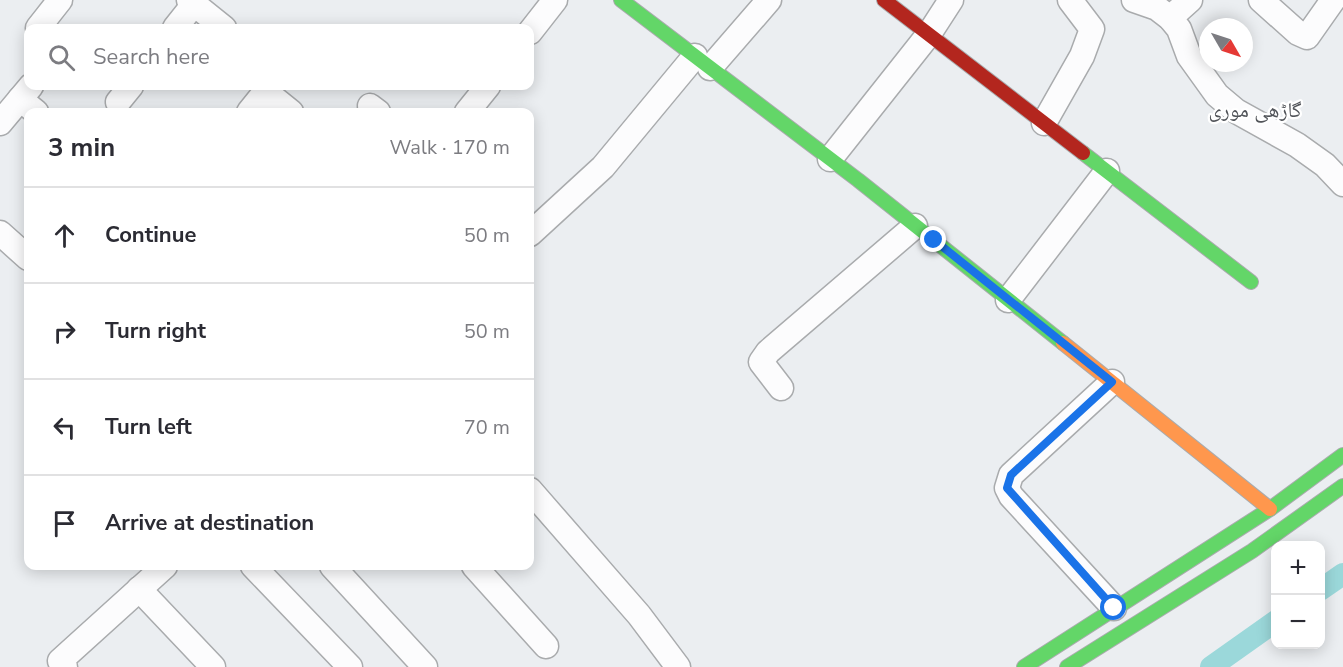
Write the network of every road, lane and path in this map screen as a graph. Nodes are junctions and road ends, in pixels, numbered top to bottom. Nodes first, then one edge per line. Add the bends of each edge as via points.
1 (60, 0) edge
2 (555, 0) edge
3 (621, 0) edge
4 (769, 0) edge
5 (884, 0) edge
6 (951, 0) edge
7 (1070, 0) edge
8 (1134, 0) edge
9 (1190, 0) edge
10 (1261, 0) edge
11 (1333, 0) edge
12 (192, 2) edge
13 (1170, 18) junction
14 (41, 24) edge
15 (178, 24) edge
16 (219, 24) edge
17 (534, 27) edge
18 (929, 34) junction
19 (703, 62) junction
20 (266, 90) edge
21 (270, 90) edge
22 (485, 90) edge
23 (29, 99) edge
24 (252, 108) edge
25 (287, 108) edge
26 (470, 108) edge
27 (0, 123) edge
28 (1044, 123) junction
29 (830, 159) junction
30 (1107, 171) junction
31 (1343, 184) edge
32 (915, 226) junction
33 (534, 230) edge
34 (0, 233) edge
35 (24, 254) edge
36 (1251, 282) dead end
37 (1008, 300) junction
38 (1112, 382) junction
39 (781, 388) dead end
40 (1343, 455) edge
41 (1343, 486) edge
42 (534, 495) edge
43 (1270, 509) junction
44 (160, 570) edge
45 (257, 570) edge
46 (336, 570) edge
47 (478, 570) edge
48 (139, 589) junction
49 (1114, 608) junction
50 (546, 646) dead end
51 (65, 667) edge
52 (213, 667) edge
53 (350, 667) edge
54 (425, 667) edge
55 (678, 667) edge
56 (1024, 667) edge
57 (1067, 667) edge

1 - 14 street
2 - 17 street
3 - 19 street
4 - 19 street
5 - 18 street
6 - 18 street
7 - 28 street via 1092,29 1082,56
8 - 13 street
9 - 13 street
10 - 11 street via 1307,37
12 - 15 street
12 - 16 street
13 - 31 street via 1217,95 1236,111 1306,151
18 - 28 street
18 - 29 street
19 - 29 street
19 - 33 street via 603,167
20 - 24 street
21 - 25 street
22 - 26 street
23 - 27 street
28 - 30 street
29 - 32 street
30 - 36 street
30 - 37 street
32 - 37 street
32 - 39 street via 768,352 761,362
34 - 35 street
37 - 38 street
38 - 43 street
38 - 49 street via 1011,475 1007,488
40 - 43 street
41 - 57 street via 1252,551
42 - 55 street via 639,615
43 - 49 street
44 - 48 street
45 - 53 street
46 - 54 street
47 - 50 street
48 - 51 street via 60,661
48 - 52 street
49 - 56 street

